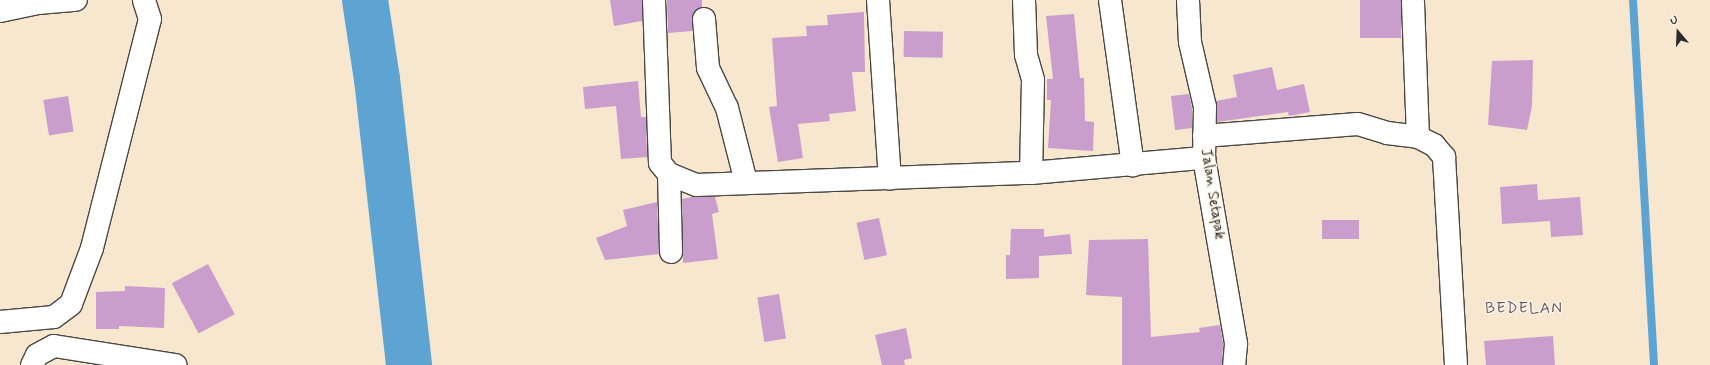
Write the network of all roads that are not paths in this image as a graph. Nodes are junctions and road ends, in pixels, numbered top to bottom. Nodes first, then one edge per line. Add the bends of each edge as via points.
1 (76, 0) edge
2 (144, 0) edge
3 (654, 0) edge
4 (878, 0) edge
5 (1024, 0) edge
6 (1110, 0) edge
7 (1188, 0) edge
8 (1412, 2) dead end
9 (0, 12) edge
10 (704, 19) dead end
11 (1204, 136) junction
12 (1418, 137) junction
13 (1204, 158) junction
14 (1132, 165) junction
15 (1031, 173) junction
16 (668, 174) junction
17 (890, 179) junction
18 (746, 182) junction
19 (672, 252) dead end
20 (0, 322) edge
21 (32, 365) edge
22 (176, 365) edge
23 (1234, 365) edge
24 (1456, 365) edge

1 - 9 street via 38,3
2 - 20 street via 150,19 92,248 71,304 54,317
3 - 16 street via 659,152 660,163
4 - 17 street
5 - 15 street via 1026,55 1033,80
6 - 14 street
7 - 11 street, Jalan Setapak via 1190,42 1205,107
8 - 12 street
10 - 18 street via 708,68 727,108
11 - 12 street via 1358,124 1387,133
11 - 13 street, Jalan Setapak
12 - 24 street via 1434,145 1444,157
13 - 14 street
13 - 23 street, Jalan Setapak via 1236,344
14 - 15 street
15 - 17 street
16 - 18 street via 696,185
16 - 19 street
17 - 18 street
21 - 22 street via 37,354 54,346

